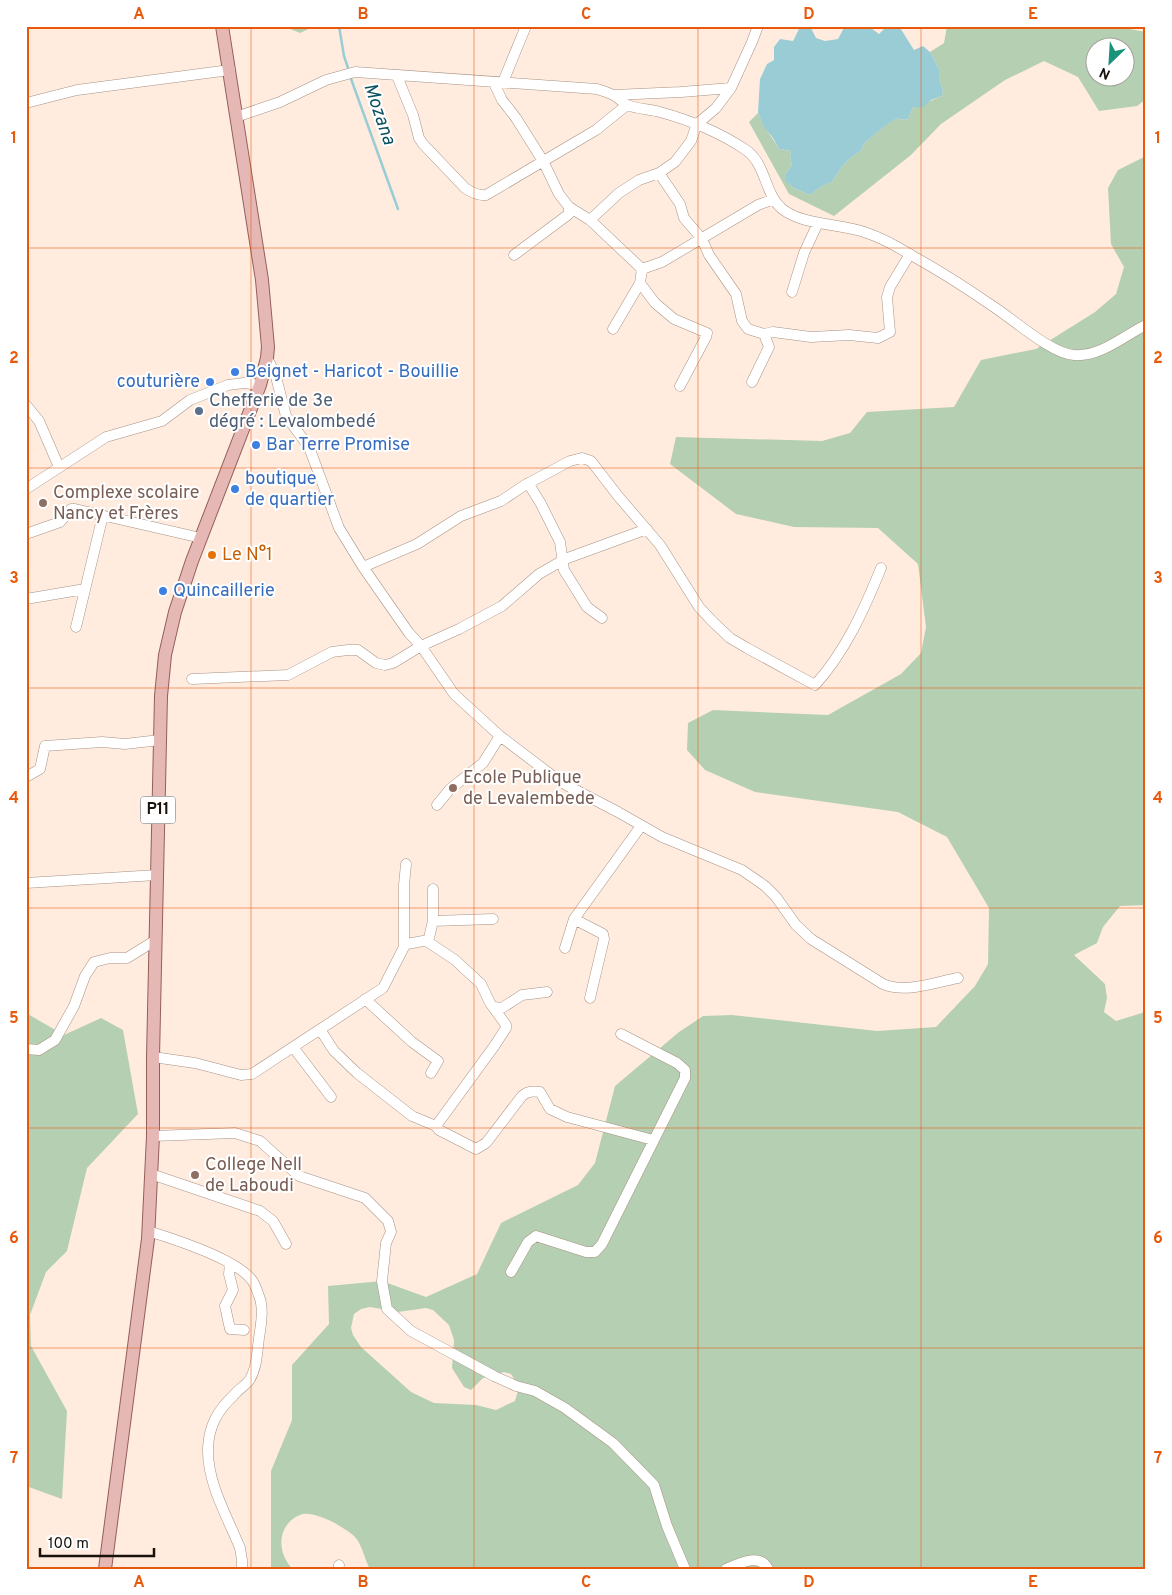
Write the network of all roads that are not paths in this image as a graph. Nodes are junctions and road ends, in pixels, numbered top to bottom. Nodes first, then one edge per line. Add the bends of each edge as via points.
1 (222, 26) edge
2 (526, 26) edge
3 (758, 26) edge
4 (230, 70) junction
5 (397, 76) junction
6 (498, 83) junction
7 (731, 88) junction
8 (614, 95) junction
9 (26, 103) edge
10 (627, 105) junction
11 (236, 117) junction
12 (696, 124) junction
13 (543, 161) junction
14 (659, 173) junction
15 (774, 199) junction
16 (569, 207) junction
17 (590, 220) junction
18 (818, 223) junction
19 (702, 239) junction
20 (910, 254) junction
21 (514, 255) dead end
22 (642, 269) junction
23 (640, 283) junction
24 (792, 292) dead end
25 (1146, 325) edge
26 (613, 329) dead end
27 (764, 334) junction
28 (267, 358) junction
29 (752, 382) dead end
30 (260, 385) junction
31 (680, 386) dead end
32 (26, 405) edge
33 (59, 467) junction
34 (528, 484) junction
35 (26, 489) edge
36 (103, 515) junction
37 (647, 529) junction
38 (26, 534) edge
39 (201, 538) junction
40 (562, 561) junction
41 (363, 567) junction
42 (880, 568) dead end
43 (85, 589) junction
44 (26, 599) edge
45 (602, 618) dead end
46 (76, 627) dead end
47 (421, 646) junction
48 (192, 679) dead end
49 (500, 736) junction
50 (160, 740) junction
51 (26, 777) edge
52 (437, 804) dead end
53 (641, 826) junction
54 (406, 864) dead end
55 (157, 875) junction
56 (26, 883) edge
57 (433, 889) dead end
58 (493, 919) dead end
59 (574, 919) junction
60 (433, 920) junction
61 (156, 940) junction
62 (428, 942) junction
63 (404, 947) junction
64 (565, 948) dead end
65 (958, 978) dead end
66 (547, 992) dead end
67 (590, 998) dead end
68 (365, 999) junction
69 (494, 1007) junction
70 (319, 1030) junction
71 (621, 1034) dead end
72 (293, 1047) junction
73 (26, 1050) edge
74 (153, 1057) junction
75 (431, 1073) dead end
76 (331, 1097) dead end
77 (436, 1126) junction
78 (153, 1136) junction
79 (653, 1140) junction
80 (151, 1174) junction
81 (148, 1231) junction
82 (286, 1244) dead end
83 (230, 1264) junction
84 (511, 1272) dead end
85 (244, 1330) dead end
86 (105, 1569) edge
87 (242, 1569) edge
88 (685, 1569) edge
89 (726, 1569) edge
90 (768, 1569) edge

1 - 4 main road, P11
2 - 6 street
3 - 7 street
4 - 9 street via 77,90
4 - 11 main road, P11
5 - 6 street
5 - 11 street via 341,74 280,102
5 - 13 street via 423,144 472,193 486,195
6 - 8 street via 597,89
6 - 13 street via 502,100
7 - 8 street
7 - 12 street via 716,108
8 - 10 street
10 - 12 street via 662,112
10 - 13 street via 610,121
11 - 28 main road, P11 via 262,280 268,332
12 - 14 street via 691,140 674,162
12 - 15 street via 753,156
13 - 16 street
14 - 17 street via 639,180 619,193
14 - 19 street via 680,204 684,218
15 - 18 street via 796,217
15 - 19 street via 758,205
16 - 17 street
16 - 21 street via 565,218
17 - 22 street
18 - 20 street via 868,233
18 - 24 street via 804,253
19 - 22 street via 662,262
19 - 27 street via 736,294 742,321 748,329
20 - 25 street via 1061,352 1074,355 1097,352
20 - 27 street via 887,297 890,332 878,338
22 - 23 street
23 - 26 street
23 - 31 street via 655,303 674,319 707,334
27 - 29 street via 769,347
28 - 30 main road, P11
28 - 41 street via 275,373 286,416 309,447 339,528
30 - 33 street via 228,385 198,396 162,421 106,437
30 - 39 main road, P11
32 - 33 street via 39,421
33 - 35 street
34 - 37 street via 570,461 587,459
34 - 40 street via 560,542
34 - 41 street via 500,501 461,516 417,544
36 - 38 street via 71,509 60,522
36 - 39 street
36 - 43 street
37 - 40 street
37 - 42 street via 699,607 718,627 730,638 815,685 854,630
39 - 50 main road, P11 via 175,612 165,656
40 - 45 street via 564,570 587,607
40 - 47 street via 538,574 502,606
41 - 47 street via 409,634
43 - 44 street
43 - 46 street
47 - 48 street via 385,665 376,663 358,650 348,650 332,652 288,675
47 - 49 street via 454,694
49 - 52 street via 483,763 450,789
49 - 53 street via 554,777
50 - 51 street via 45,746 40,768
50 - 55 main road, P11
53 - 59 street
53 - 65 street via 662,838 742,870 765,886 811,939 883,984 905,988
54 - 63 street
55 - 56 street
55 - 61 main road, P11
57 - 60 street
58 - 60 street
59 - 64 street
59 - 67 street via 603,934
60 - 62 street
61 - 73 street via 126,958 94,962 55,1040 38,1050
61 - 74 main road, P11
62 - 63 street
62 - 69 street via 455,960 481,984
63 - 68 street via 383,988
66 - 69 street via 522,995 502,1008
68 - 70 street
68 - 75 street via 438,1061
69 - 77 street via 506,1028
70 - 72 street
70 - 77 street via 334,1051 357,1073 412,1116
71 - 79 street via 685,1070 685,1078
72 - 74 street via 247,1076
72 - 76 street
74 - 78 main road, P11
77 - 79 street via 476,1149 486,1143 522,1096 534,1091 540,1092 550,1109 567,1117
78 - 80 main road, P11
78 - 88 street via 246,1135 260,1141 299,1176 365,1198 388,1221 390,1232 382,1281 387,1308 411,1331 494,1376 535,1391 613,1443 654,1485
79 - 84 street via 602,1244 595,1252 536,1236 528,1242
80 - 81 main road, P11
80 - 82 street via 260,1212 273,1221
81 - 83 street
81 - 86 main road, P11
83 - 85 street via 233,1290 226,1306 226,1316 230,1329
83 - 87 street via 251,1279 260,1298 260,1334 256,1362 248,1382 216,1414 208,1447 211,1481 240,1548
89 - 90 street via 748,1560 758,1560

